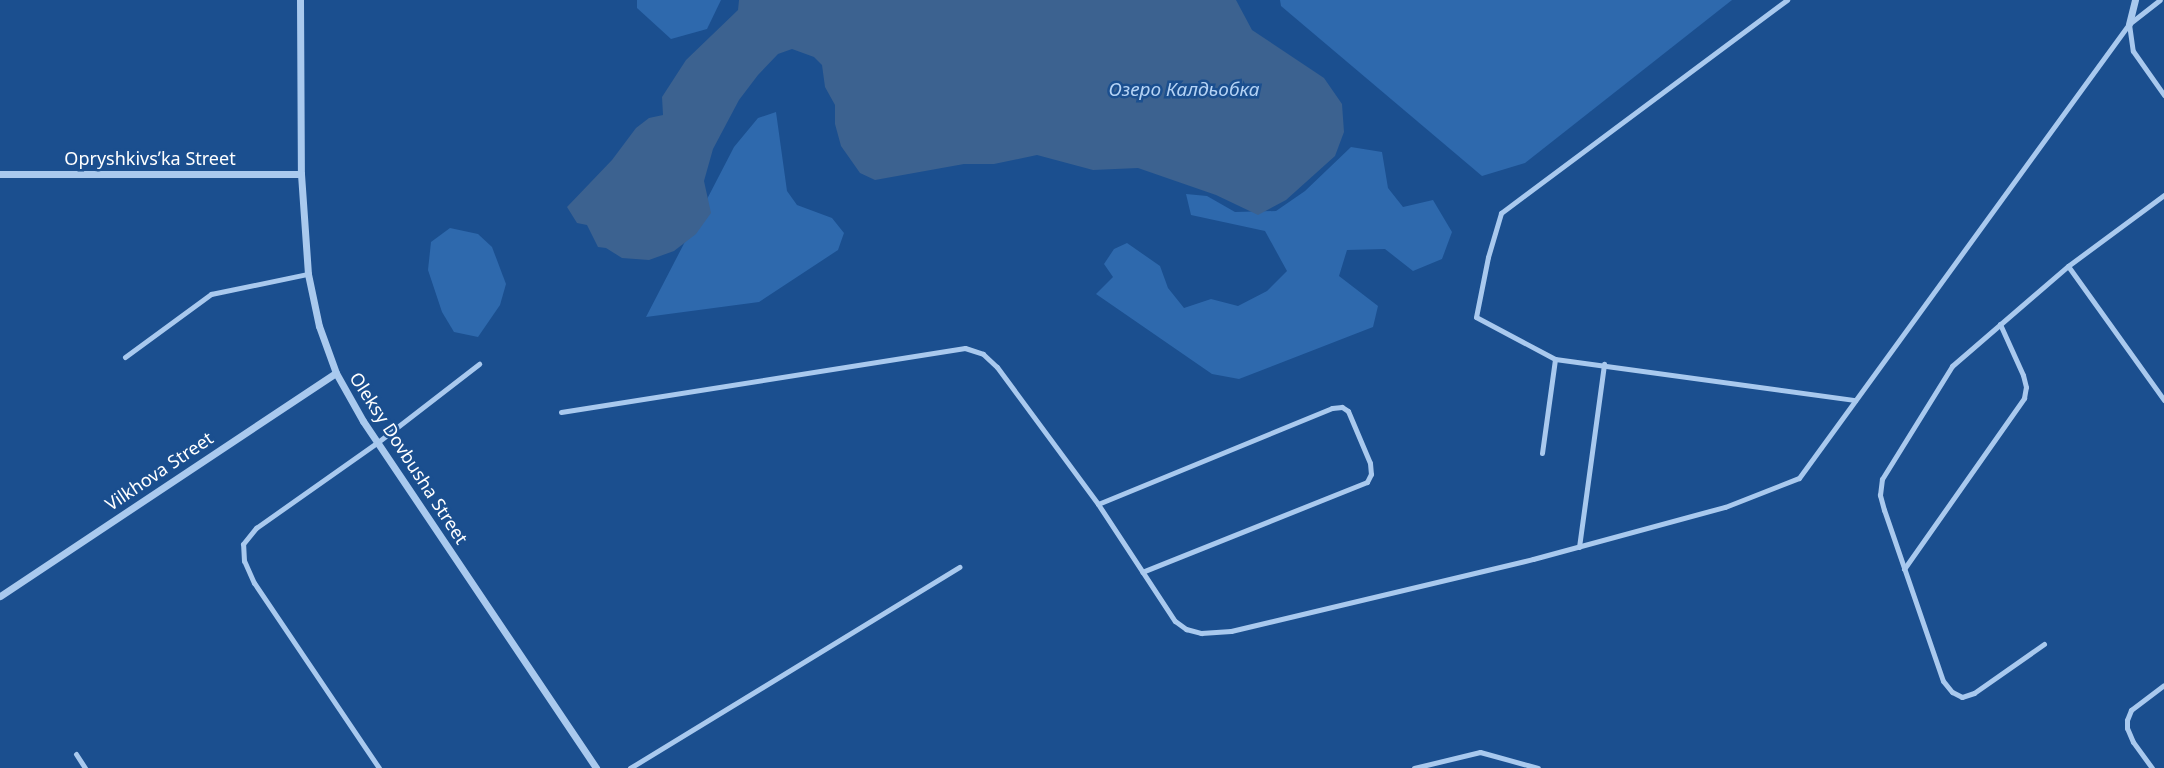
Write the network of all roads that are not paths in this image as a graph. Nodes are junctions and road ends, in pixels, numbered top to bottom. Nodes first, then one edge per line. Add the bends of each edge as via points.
1 (300, 0) edge
2 (1787, 0) edge
3 (2136, 0) edge
4 (2160, 0) edge
5 (2129, 24) junction
6 (2164, 95) edge
7 (0, 174) edge
8 (301, 174) junction
9 (2164, 195) edge
10 (2068, 266) junction
11 (308, 274) junction
12 (2000, 324) junction
13 (125, 357) dead end
14 (1555, 359) junction
15 (479, 364) dead end
16 (1604, 364) junction
17 (336, 373) junction
18 (1855, 400) junction
19 (2164, 400) edge
20 (561, 412) dead end
21 (378, 442) junction
22 (1542, 453) dead end
23 (1098, 504) junction
24 (1578, 547) junction
25 (960, 567) dead end
26 (1904, 569) junction
27 (1142, 572) junction
28 (0, 596) edge
29 (2044, 644) dead end
30 (2164, 684) edge
31 (76, 754) dead end
32 (85, 768) edge
33 (379, 768) edge
34 (596, 768) edge
35 (631, 768) edge
36 (1414, 768) edge
37 (1538, 768) edge
38 (2152, 768) edge

1 - 8 street, Oleksy Dovbusha Street
2 - 14 lane via 1501,213 1476,317
3 - 5 street
4 - 5 lane
5 - 6 lane via 2133,51
5 - 18 lane
7 - 8 street, Opryshkivsʹka Street
8 - 11 street, Oleksy Dovbusha Street
9 - 10 lane
10 - 12 lane
10 - 19 lane
11 - 13 lane via 211,294
11 - 17 street, Oleksy Dovbusha Street via 319,326
12 - 26 lane via 2023,374 2024,398
12 - 26 lane via 1952,366 1882,479 1880,495
14 - 16 lane
14 - 22 lane
15 - 21 lane
16 - 18 lane
16 - 24 lane
17 - 21 street, Oleksy Dovbusha Street
17 - 28 street, Vilkhova Street
18 - 24 lane via 1799,478 1725,507
20 - 23 lane via 965,348 983,354 998,367
21 - 33 lane via 256,528 243,544 244,561 254,583
21 - 34 street, Oleksy Dovbusha Street
23 - 27 lane
23 - 27 lane via 1332,408 1349,411 1370,463 1367,482
24 - 27 lane via 1244,628 1201,633 1175,621
25 - 35 lane
26 - 29 lane via 1943,681 1952,692 1962,696 1974,693
30 - 38 lane via 2131,710 2127,720 2133,742
31 - 32 lane
36 - 37 lane via 1480,752

